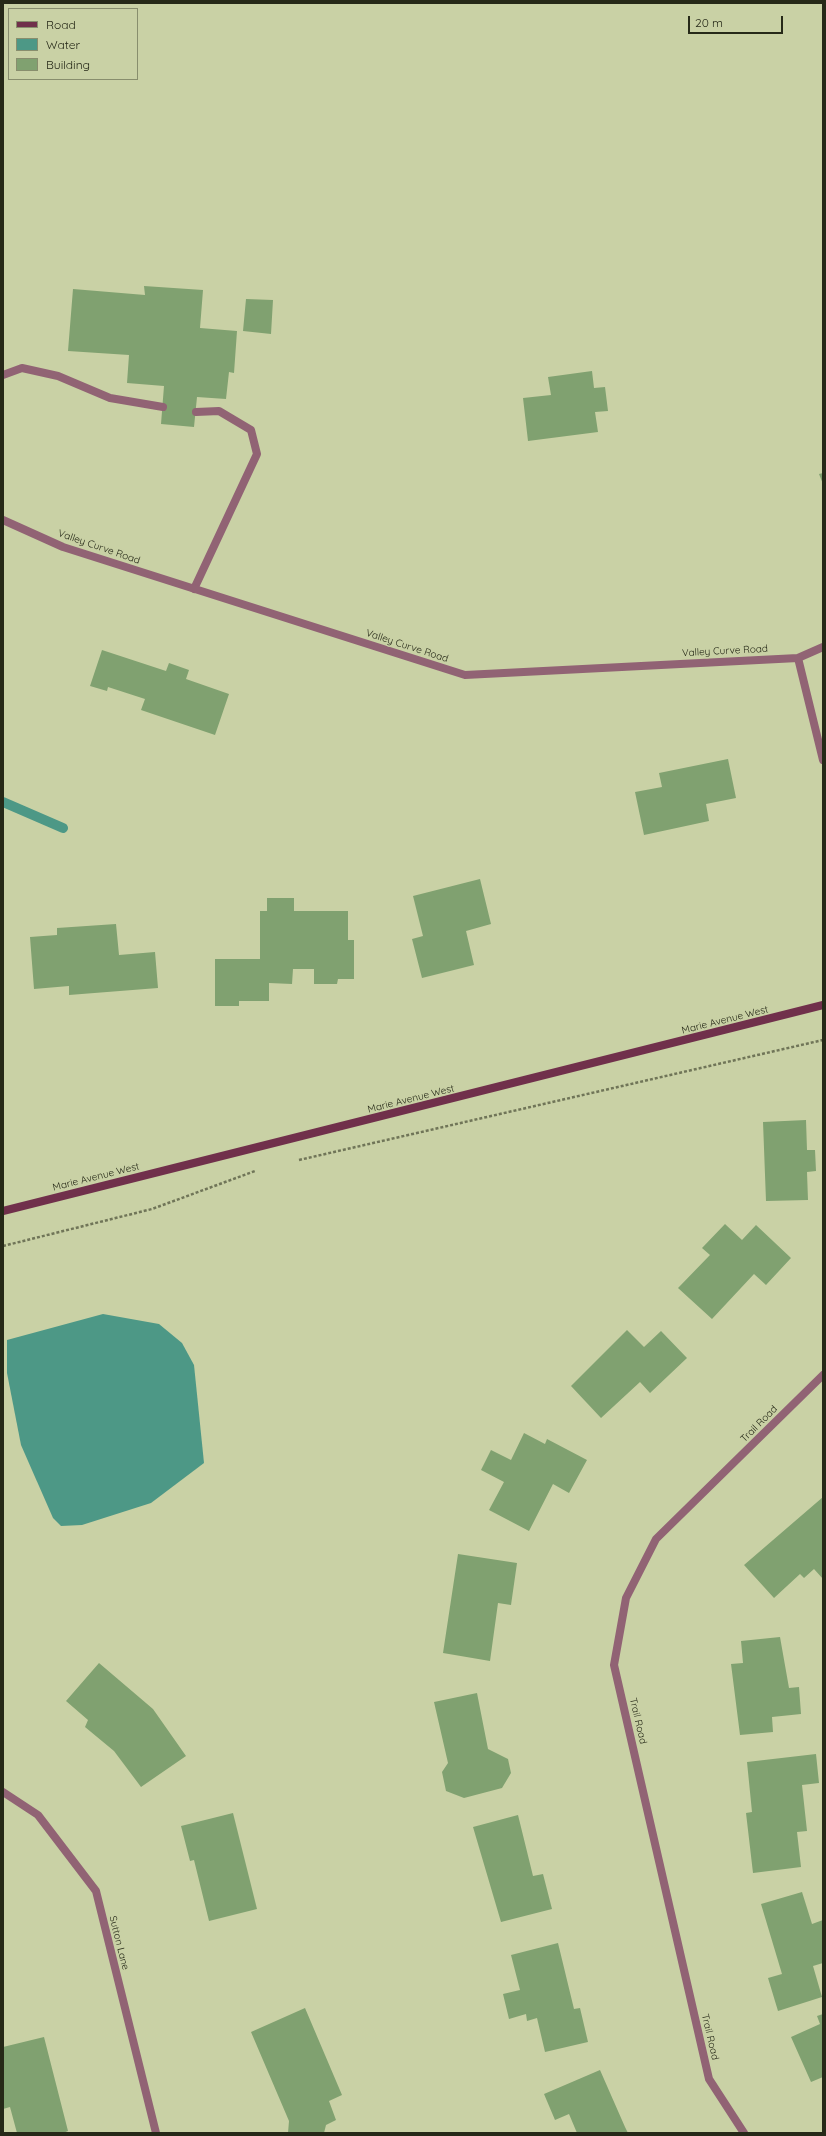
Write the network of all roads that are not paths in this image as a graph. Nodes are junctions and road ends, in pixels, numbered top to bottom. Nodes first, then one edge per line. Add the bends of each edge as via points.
1 (3, 374) edge
2 (162, 407) dead end
3 (196, 412) dead end
4 (3, 520) edge
5 (194, 589) junction
6 (823, 647) edge
7 (798, 658) junction
8 (823, 760) edge
9 (823, 1005) edge
10 (3, 1211) edge
11 (823, 1375) edge
12 (3, 1792) edge
13 (156, 2133) edge
14 (744, 2133) edge

1 - 2 street via 22,368 58,376 110,398
3 - 5 street via 219,411 251,430 257,454
4 - 5 street, Valley Curve Road via 63,547
5 - 7 street, Valley Curve Road via 465,675
6 - 7 street, Valley Curve Road
7 - 8 street
9 - 10 street, Marie Avenue West
11 - 14 street, Trail Road via 656,1539 626,1598 614,1665 710,2079
12 - 13 street, Sutton Lane via 38,1815 96,1891

